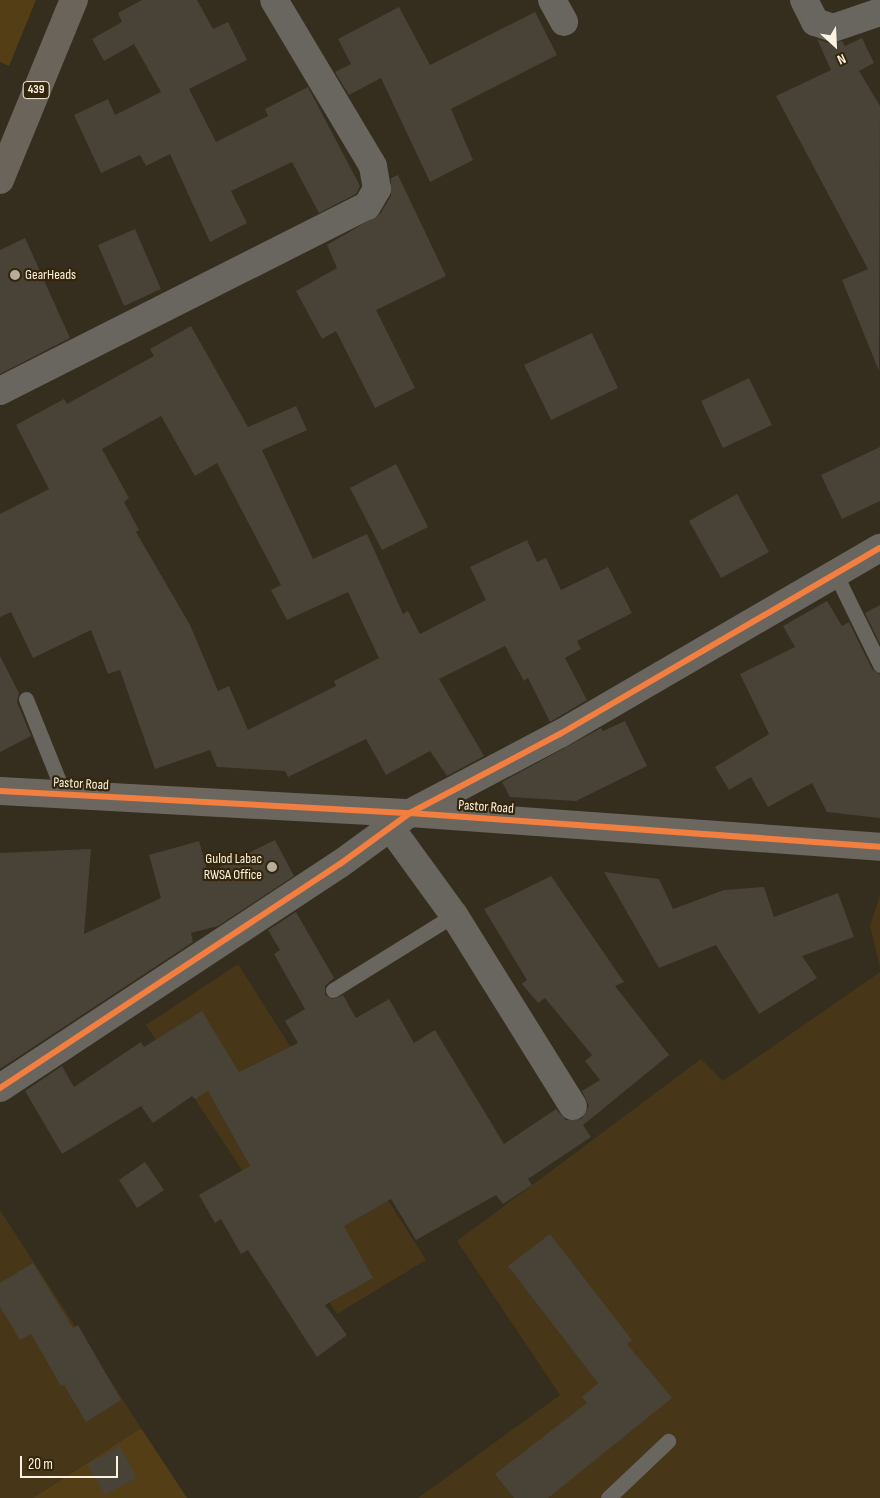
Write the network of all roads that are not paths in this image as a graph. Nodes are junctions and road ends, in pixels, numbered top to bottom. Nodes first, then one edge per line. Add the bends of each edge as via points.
1 (74, 0) edge
2 (274, 0) edge
3 (804, 0) edge
4 (880, 12) edge
5 (0, 180) edge
6 (0, 391) edge
7 (880, 548) edge
8 (836, 575) junction
9 (880, 665) edge
10 (26, 699) dead end
11 (0, 791) edge
12 (65, 796) junction
13 (400, 820) junction
14 (880, 847) edge
15 (454, 915) junction
16 (333, 990) dead end
17 (0, 1088) edge
18 (573, 1106) dead end
19 (668, 1441) dead end
20 (608, 1498) edge

1 - 5 main road, 439
2 - 6 street via 373,166 377,189 367,206
3 - 4 street via 815,22 833,28
7 - 8 street
8 - 9 lane
8 - 13 street via 560,734
10 - 12 lane
11 - 12 main road, Pastor Road
12 - 13 main road, Pastor Road
13 - 14 main road, Pastor Road
13 - 15 street
13 - 17 street
15 - 16 lane
15 - 18 street
19 - 20 lane

